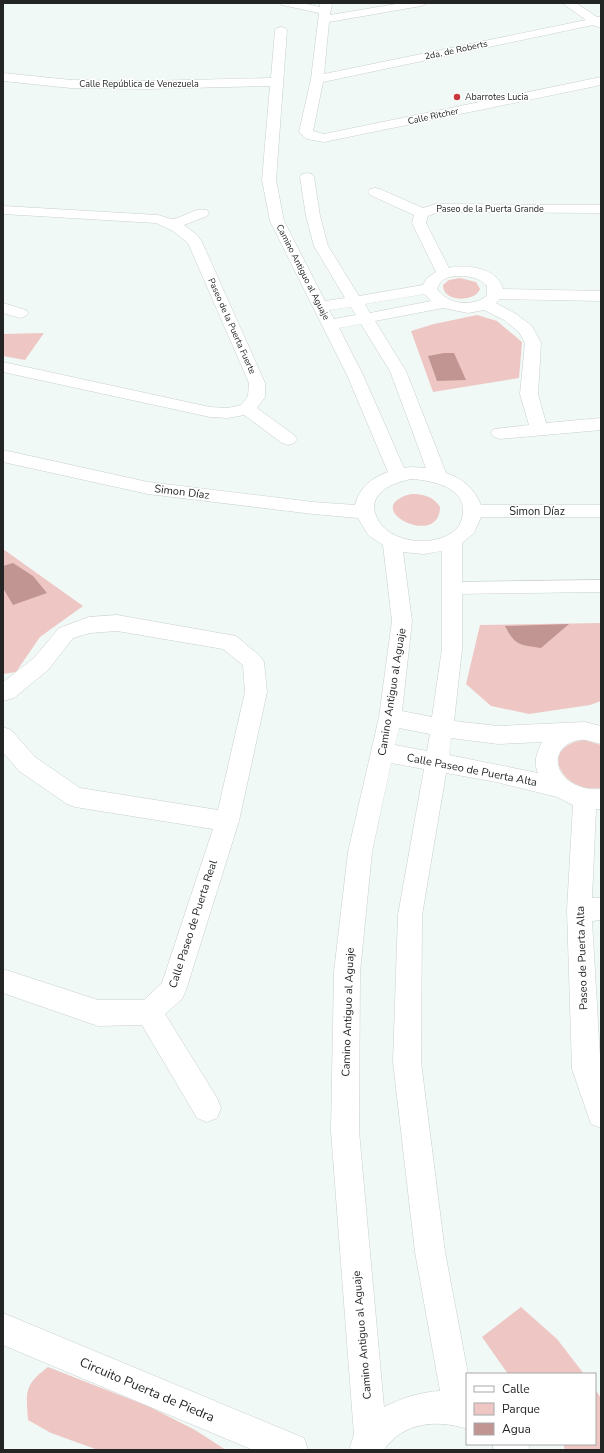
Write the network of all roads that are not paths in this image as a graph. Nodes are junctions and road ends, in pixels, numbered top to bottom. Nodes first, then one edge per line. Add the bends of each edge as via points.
1 (422, 3) edge
2 (568, 3) edge
3 (284, 7) edge
4 (325, 11) edge
5 (599, 22) edge
6 (281, 30) dead end
7 (3, 77) edge
8 (317, 79) junction
9 (601, 81) edge
10 (276, 82) junction
11 (307, 177) dead end
12 (375, 192) dead end
13 (601, 209) edge
14 (3, 210) edge
15 (202, 213) dead end
16 (422, 213) junction
17 (173, 224) junction
18 (322, 246) junction
19 (290, 249) junction
20 (444, 273) junction
21 (429, 289) junction
22 (601, 296) edge
23 (490, 299) junction
24 (356, 301) junction
25 (444, 303) junction
26 (320, 307) junction
27 (3, 308) edge
28 (20, 313) dead end
29 (366, 319) junction
30 (330, 325) junction
31 (3, 367) edge
32 (247, 409) junction
33 (601, 424) edge
34 (539, 429) junction
35 (500, 433) dead end
36 (288, 439) dead end
37 (3, 456) edge
38 (398, 476) junction
39 (438, 477) junction
40 (474, 511) junction
41 (601, 511) edge
42 (364, 512) junction
43 (392, 541) junction
44 (452, 541) junction
45 (601, 586) edge
46 (452, 588) junction
47 (3, 693) edge
48 (390, 716) junction
49 (442, 728) junction
50 (573, 732) junction
51 (601, 735) edge
52 (3, 736) edge
53 (383, 752) junction
54 (436, 762) junction
55 (561, 788) junction
56 (593, 799) edge
57 (227, 821) junction
58 (590, 909) edge
59 (3, 981) edge
60 (149, 1012) junction
61 (207, 1108) dead end
62 (601, 1114) edge
63 (3, 1329) edge
64 (463, 1412) edge
65 (368, 1444) edge
66 (292, 1450) edge

1 - 4 street
2 - 5 street
3 - 4 street
4 - 8 street
5 - 8 street, 2da. de Roberts
6 - 10 street, Camino Antiguo al Aguaje
7 - 10 street, Calle República de Venezuela via 86,84
8 - 9 street, Calle Ritcher via 306,132 324,138
10 - 19 street, Camino Antiguo al Aguaje via 269,180 278,221
11 - 18 street via 313,216
12 - 16 street
13 - 16 street, Paseo de la Puerta Grande via 436,208
14 - 17 street, Paseo de la Puerta Fuerte via 141,217
15 - 17 street
16 - 20 street, Paseo de la Puerta Grande via 419,223
17 - 32 street, Paseo de la Puerta Fuerte via 186,232 195,242 257,383 256,397
18 - 19 street
18 - 24 street
19 - 26 street, Camino Antiguo al Aguaje
20 - 21 street via 430,282
20 - 23 street via 465,271 485,276 495,288
21 - 24 street
21 - 25 street via 436,299
22 - 23 street
23 - 25 street via 465,308
23 - 34 street via 526,329 533,343 529,394
24 - 26 street
24 - 29 street
25 - 29 street
26 - 30 street, Camino Antiguo al Aguaje
27 - 28 street
29 - 30 street
29 - 39 street via 398,371
30 - 38 street, Camino Antiguo al Aguaje via 356,375
31 - 32 street via 210,412 228,413
32 - 36 street
33 - 34 street
34 - 35 street
37 - 42 street, Simon Díaz via 148,488
38 - 39 street via 418,474
38 - 42 street via 383,481 372,490 366,500
39 - 40 street via 459,487 471,502
40 - 41 street, Simon Díaz
40 - 44 street via 468,528
42 - 43 street via 369,524
43 - 44 street via 423,548
43 - 48 street, Camino Antiguo al Aguaje via 402,621
44 - 46 street
45 - 46 lane
46 - 49 street via 452,649
47 - 57 street, Calle Paseo de Puerta Real via 41,664 66,633 89,625 117,623 228,642 253,662 256,692
48 - 49 street
48 - 53 street, Camino Antiguo al Aguaje
49 - 50 street via 498,735
49 - 54 street
50 - 51 street via 585,731
50 - 55 street via 562,735 553,742 546,759 552,779
52 - 57 street via 27,764 74,797
53 - 54 street, Calle Paseo de Puerta Alta
53 - 65 street, Camino Antiguo al Aguaje via 360,852 346,972 345,1131
54 - 55 street, Calle Paseo de Puerta Alta
54 - 64 street via 410,915 407,1062 430,1252
55 - 56 street via 572,794
56 - 58 street, Paseo de Puerta Alta
57 - 60 street, Calle Paseo de Puerta Real via 172,990
58 - 62 street, Paseo de Puerta Alta via 586,1069
59 - 60 street via 98,1013
60 - 61 street
63 - 66 street, Circuito Puerta de Piedra
64 - 65 street via 427,1407 397,1417

